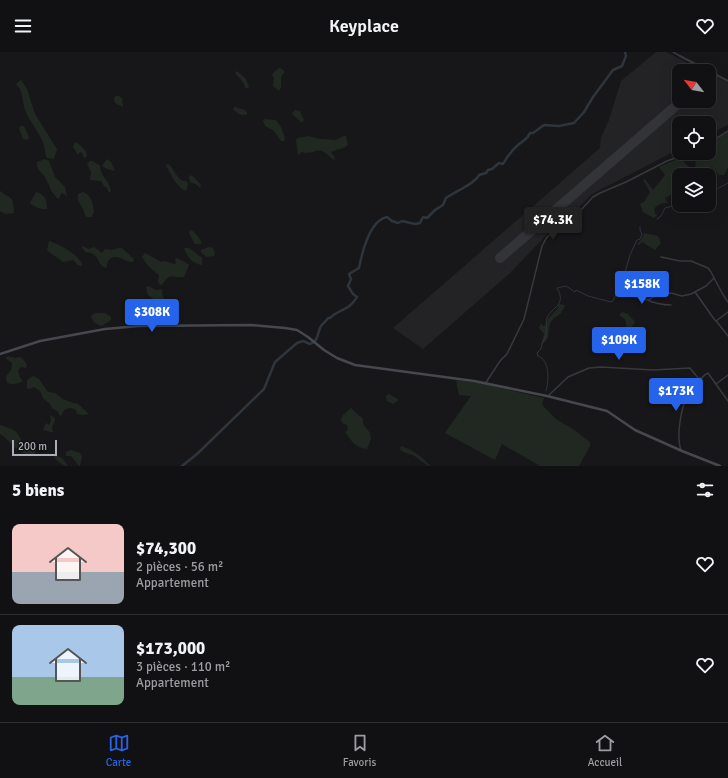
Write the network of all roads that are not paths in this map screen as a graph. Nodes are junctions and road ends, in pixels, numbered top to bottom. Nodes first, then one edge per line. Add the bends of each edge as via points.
1 (673, 52) edge
2 (680, 56) joint
3 (728, 81) edge
4 (728, 131) edge
5 (716, 139) edge
6 (672, 159) edge
7 (661, 257) dead end
8 (714, 278) junction
9 (622, 284) dead end
10 (694, 292) junction
11 (648, 300) junction
12 (728, 302) edge
13 (671, 305) dead end
14 (728, 312) edge
15 (716, 321) junction
16 (728, 335) edge
17 (0, 354) edge
18 (728, 375) edge
19 (701, 378) junction
20 (485, 384) junction
21 (716, 384) junction
22 (548, 396) junction
23 (728, 401) edge
24 (682, 451) junction
25 (720, 466) edge

1 - 2 street
2 - 3 street
4 - 5 street
6 - 20 street via 600,192 547,237 542,246 524,319 507,354 500,360
7 - 8 street via 699,263 708,268
8 - 10 street
8 - 12 street
9 - 11 street via 637,296
10 - 11 street via 685,295 657,295
10 - 15 street
11 - 13 street
14 - 15 street
15 - 16 street
17 - 20 main road via 51,339 139,326 251,325 292,329 337,358 362,366
18 - 21 street
19 - 21 street via 708,373
19 - 22 street via 698,378 690,368 590,368 568,377
19 - 24 street via 683,406 679,439
20 - 22 main road
21 - 23 street
22 - 24 main road via 607,411 635,430
24 - 25 main road

